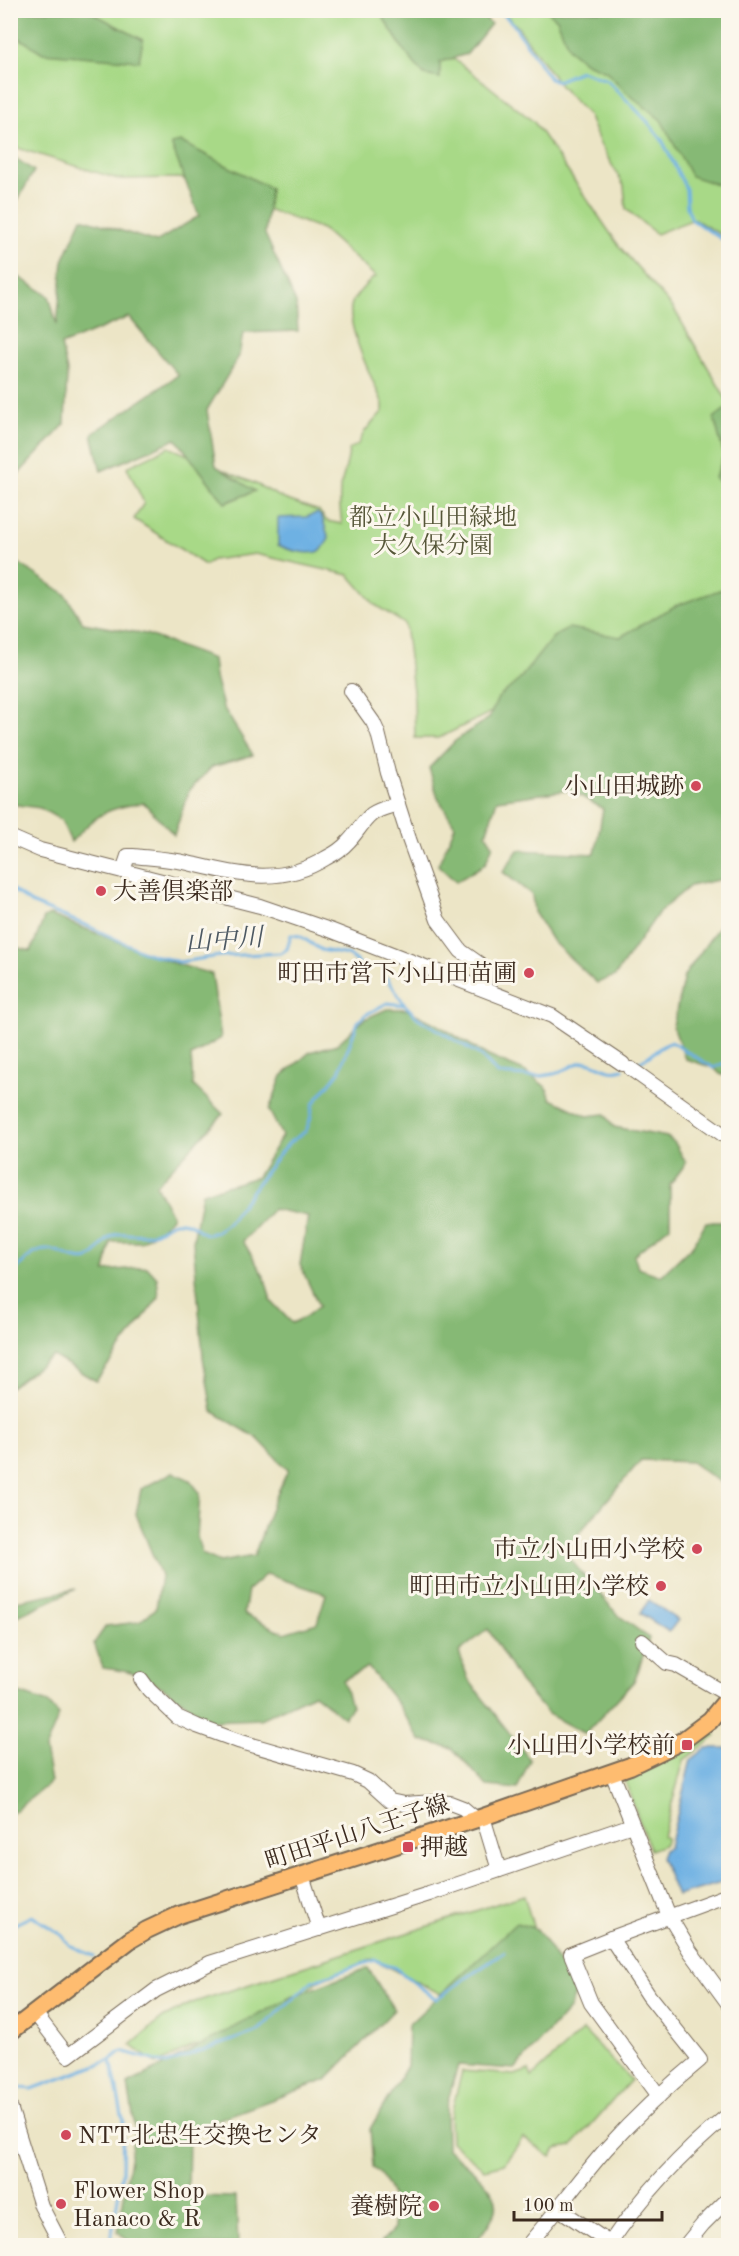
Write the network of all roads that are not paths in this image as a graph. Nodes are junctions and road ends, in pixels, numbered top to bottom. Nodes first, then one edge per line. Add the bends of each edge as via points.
1 (351, 692) dead end
2 (398, 804) junction
3 (10, 837) edge
4 (123, 871) junction
5 (484, 989) junction
6 (729, 1138) edge
7 (642, 1641) dead end
8 (141, 1678) dead end
9 (729, 1696) edge
10 (612, 1773) junction
11 (479, 1818) junction
12 (632, 1825) junction
13 (499, 1870) junction
14 (302, 1875) junction
15 (727, 1898) edge
16 (669, 1916) junction
17 (319, 1929) junction
18 (611, 1938) junction
19 (729, 2003) edge
20 (35, 2013) junction
21 (10, 2032) edge
22 (659, 2096) junction
23 (10, 2107) edge
24 (729, 2115) edge
25 (729, 2199) edge
26 (560, 2209) junction
27 (610, 2245) edge
28 (62, 2246) edge
29 (527, 2246) edge
30 (685, 2246) edge

1 - 2 street via 378,733
2 - 4 street via 374,813 340,849 297,871 257,877 128,856
2 - 5 street via 438,920 460,951 481,965
3 - 4 street via 40,850
4 - 5 street via 288,915
5 - 6 street via 576,1030
7 - 9 street via 667,1664 676,1665
8 - 11 street via 177,1717 197,1726 353,1774 368,1781 390,1801 450,1803
9 - 10 main road, 町田平山八王子線 via 710,1720 682,1741
10 - 11 main road, 町田平山八王子線
10 - 12 street
11 - 13 street
11 - 14 main road, 町田平山八王子線
12 - 13 street
12 - 16 street
13 - 17 street
14 - 17 street
14 - 20 main road, 町田平山八王子線 via 179,1915 147,1930
15 - 16 street
16 - 18 street
16 - 19 street
17 - 20 street via 210,1963 177,1978 68,2056
18 - 22 street via 649,1996 700,2060
18 - 22 street via 571,1954 591,2003
20 - 21 main road, 町田平山八王子線
22 - 26 street via 608,2148
23 - 28 street via 41,2206
24 - 27 street via 672,2168
25 - 30 street
26 - 27 street
26 - 29 street

